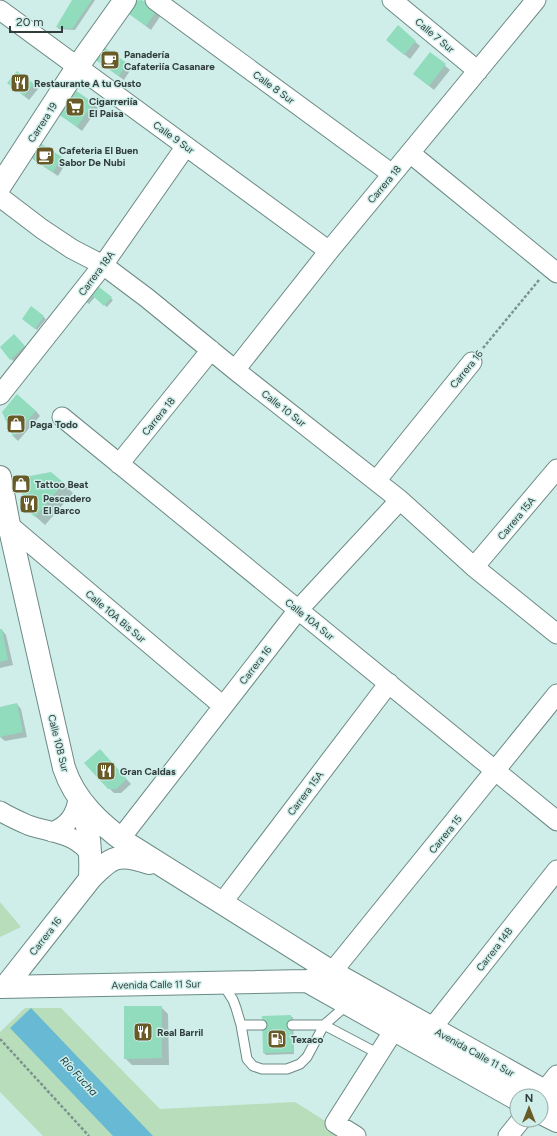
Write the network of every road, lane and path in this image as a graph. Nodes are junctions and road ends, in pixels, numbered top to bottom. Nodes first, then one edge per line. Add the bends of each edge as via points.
1 (125, 0) edge
2 (155, 0) edge
3 (392, 0) edge
4 (536, 0) edge
5 (0, 10) edge
6 (78, 66) junction
7 (478, 71) junction
8 (186, 146) junction
9 (410, 153) junction
10 (392, 174) junction
11 (0, 186) edge
12 (0, 197) edge
13 (329, 250) junction
14 (103, 264) junction
15 (553, 270) edge
16 (211, 350) junction
17 (472, 362) joint
18 (234, 370) junction
19 (0, 395) edge
20 (62, 417) dead end
21 (119, 464) junction
22 (557, 469) edge
23 (0, 477) edge
24 (376, 481) junction
25 (400, 500) junction
26 (5, 526) edge
27 (474, 567) junction
28 (298, 610) junction
29 (557, 634) edge
30 (388, 683) junction
31 (557, 694) edge
32 (223, 706) junction
33 (496, 771) junction
34 (76, 794) junction
35 (0, 811) edge
36 (557, 821) edge
37 (52, 832) junction
38 (120, 838) junction
39 (91, 856) junction
40 (557, 870) edge
41 (173, 872) junction
42 (90, 880) junction
43 (222, 903) junction
44 (332, 972) junction
45 (308, 981) junction
46 (222, 982) junction
47 (2, 989) edge
48 (348, 1004) junction
49 (262, 1025) dead end
50 (292, 1025) dead end
51 (324, 1025) junction
52 (241, 1026) junction
53 (432, 1028) junction
54 (394, 1030) junction
55 (0, 1039) edge
56 (379, 1054) junction
57 (550, 1090) edge
58 (509, 1095) edge
59 (89, 1136) edge
60 (356, 1136) edge

1 - 6 main road, Carrera 19
2 - 10 street, Calle 8 Sur
3 - 7 street, Calle 7 Sur
4 - 7 street, Carrera 18
5 - 6 street, Calle 9 Sur
6 - 8 street, Calle 9 Sur
6 - 11 main road, Carrera 19
7 - 9 street, Carrera 18
8 - 13 street, Calle 9 Sur
8 - 14 street, Carrera 18A
9 - 10 street, Carrera 18
9 - 15 street
10 - 13 street, Carrera 18
12 - 14 street, Calle 10 Sur via 66,245
13 - 18 street, Carrera 18
14 - 16 street, Calle 10 Sur
14 - 19 street, Carrera 18A
15 - 17 path, Carrera 16
16 - 18 street, Calle 10 Sur
16 - 21 street, Carrera 18
17 - 24 street, Carrera 16
18 - 24 street, Calle 10 Sur
20 - 21 street, Calle 10A Sur
21 - 28 street, Calle 10A Sur
22 - 27 street, Carrera 15A
23 - 26 main road, Calle 10B Sur
24 - 25 street, Calle 10 Sur
25 - 27 street, Calle 10 Sur
25 - 28 street, Carrera 16
26 - 32 street, Calle 10A Bis Sur
26 - 34 main road, Calle 10B Sur via 62,760
27 - 29 street, Calle 10 Sur
28 - 30 street, Calle 10A Sur
28 - 32 street, Carrera 16
30 - 33 street, Calle 10A Sur
30 - 43 street, Carrera 15A
31 - 33 street, Carrera 15
32 - 38 street, Carrera 16
33 - 36 street, Calle 10A Sur
33 - 44 street, Carrera 15
34 - 37 street via 76,807 70,820
34 - 38 main road, Calle 10B Sur via 97,820
34 - 39 main road via 87,825
35 - 37 street
37 - 39 street via 77,840
38 - 41 main road, Calle 10B Sur
39 - 42 main road
40 - 53 street, Carrera 14B
41 - 42 main road, Carrera 16 via 123,857 110,861
41 - 43 main road, Calle 10B Sur
42 - 47 main road, Carrera 16
43 - 44 main road, Calle 10B Sur
44 - 45 main road, Avenida Calle 11 Sur via 322,978
44 - 53 main road, Avenida Calle 11 Sur
45 - 46 main road, Avenida Calle 11 Sur
45 - 48 main road, Avenida Calle 11 Sur
46 - 47 main road, Avenida Calle 11 Sur
46 - 52 lane via 233,1000
48 - 51 lane
48 - 54 main road, Avenida Calle 11 Sur
49 - 52 lane
50 - 51 lane
51 - 52 lane via 308,1057 300,1064 286,1069 262,1069 253,1066 247,1059
51 - 56 lane
53 - 57 main road, Avenida Calle 11 Sur
54 - 56 street
54 - 58 main road, Avenida Calle 11 Sur
55 - 59 path
56 - 60 street via 335,1122

